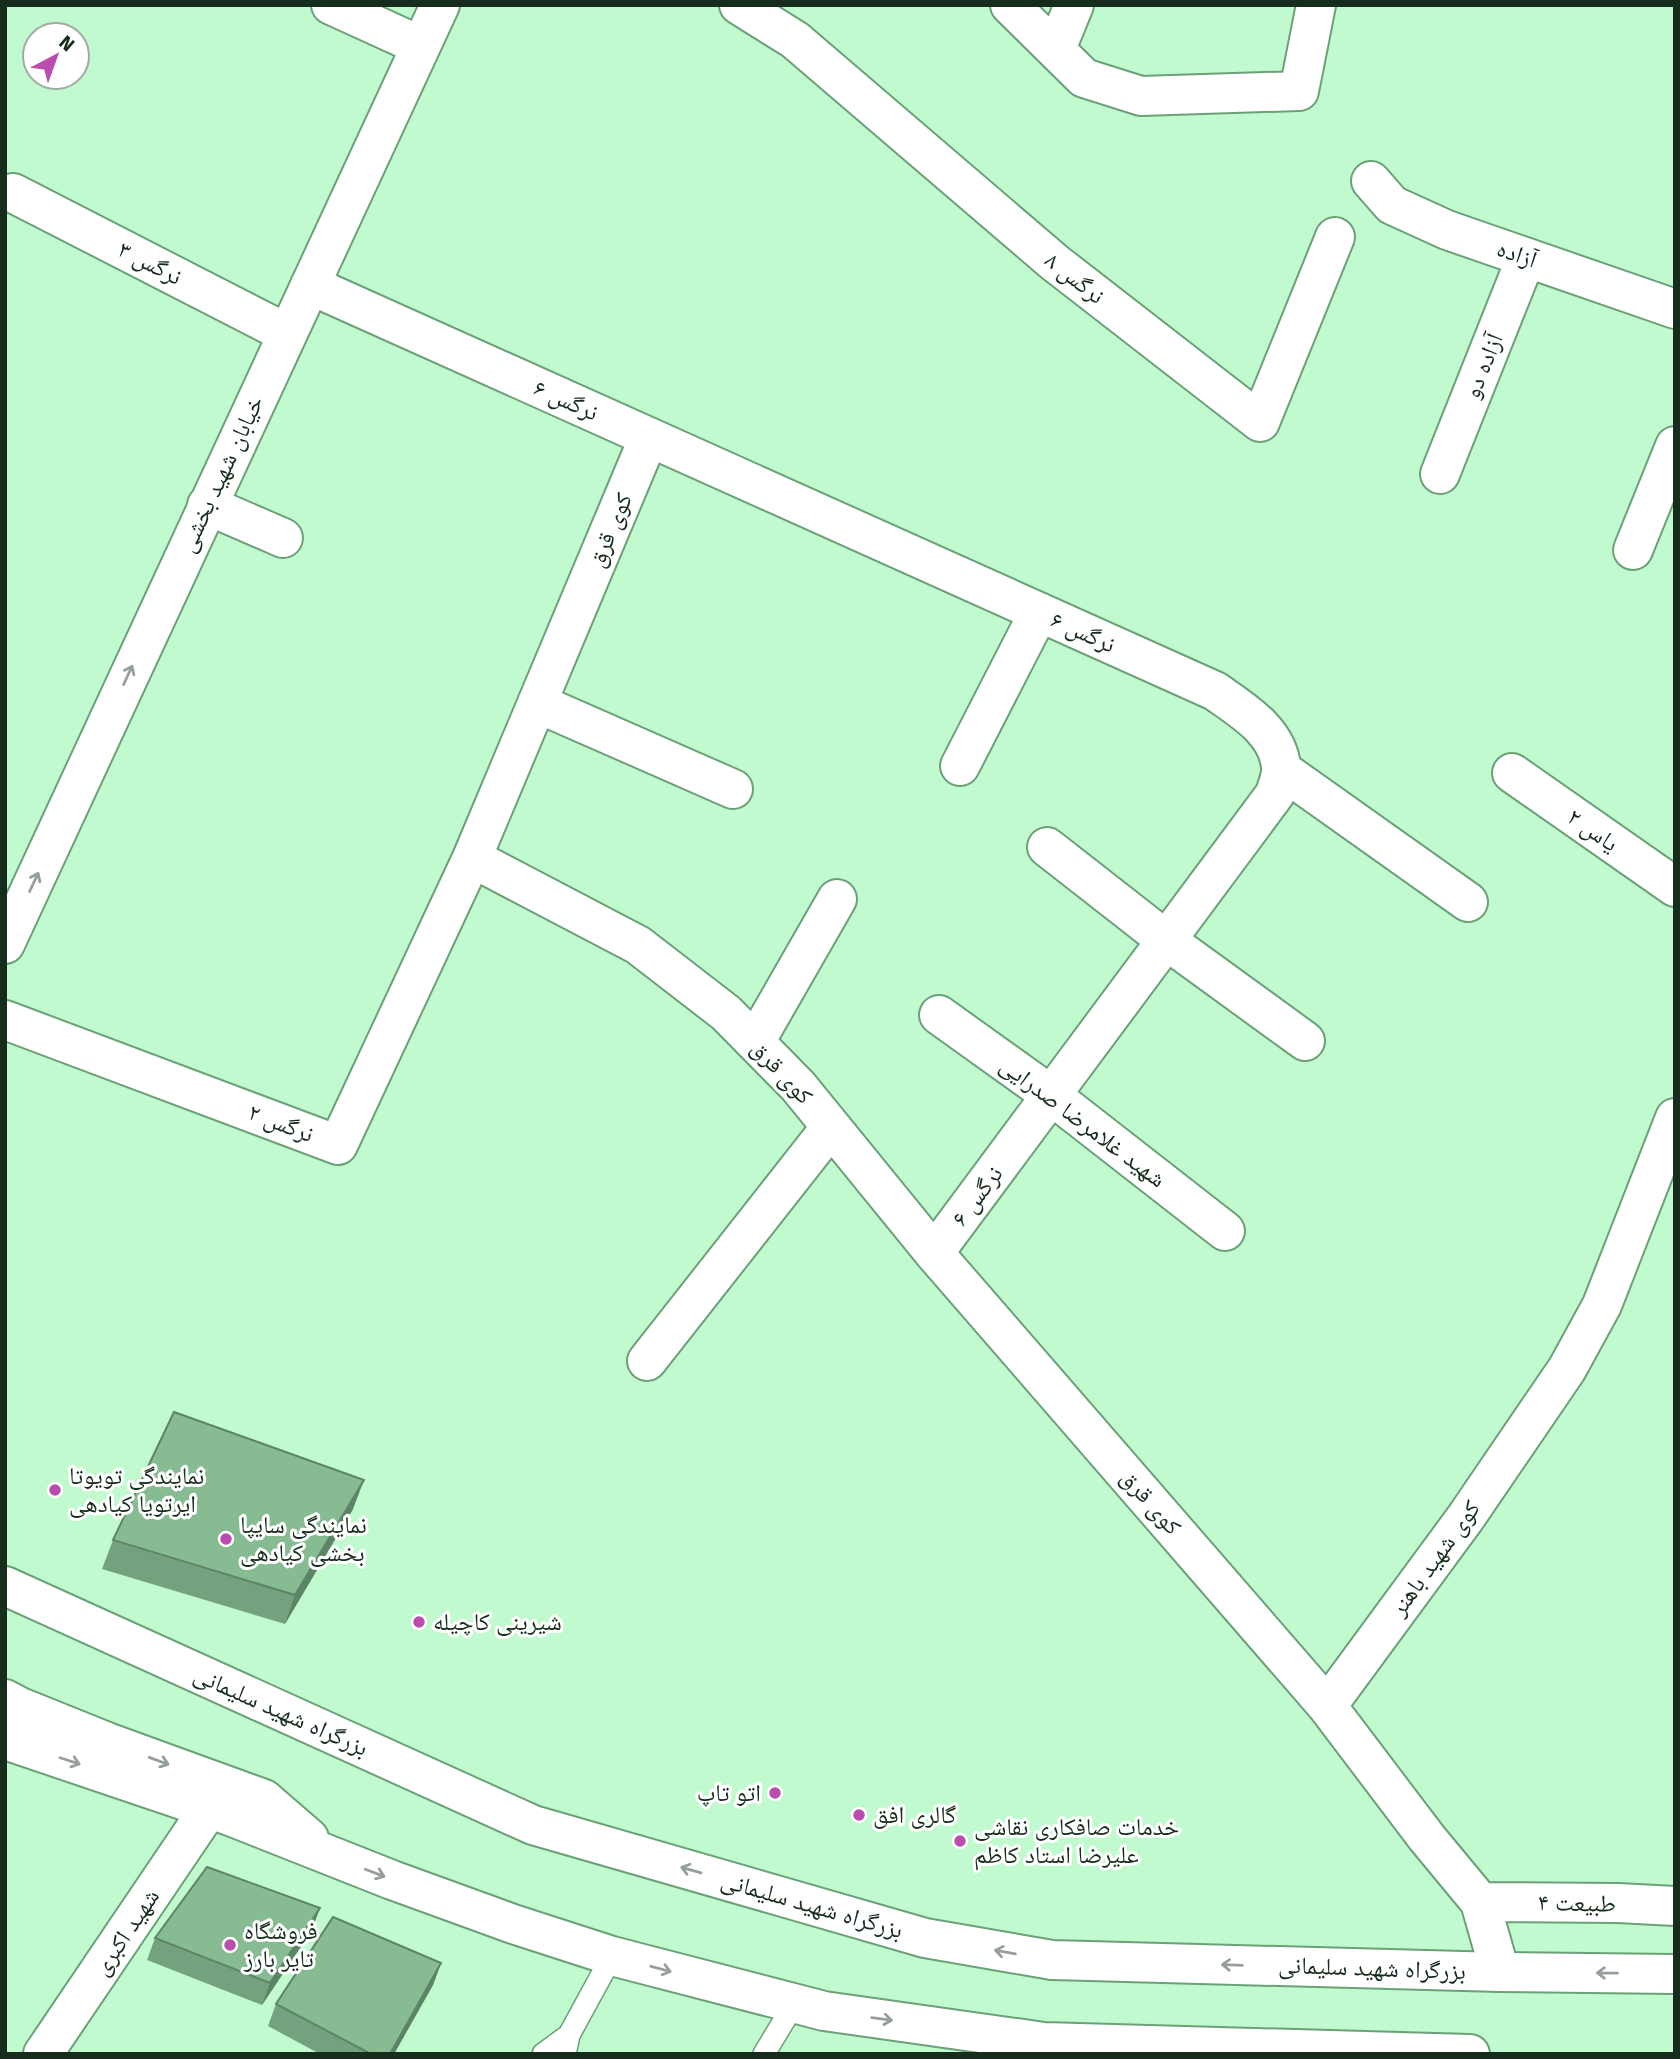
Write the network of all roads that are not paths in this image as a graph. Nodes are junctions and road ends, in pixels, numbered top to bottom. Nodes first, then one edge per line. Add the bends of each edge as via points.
1 (331, 5) edge
2 (440, 5) edge
3 (739, 5) edge
4 (1010, 5) edge
5 (1074, 5) edge
6 (1316, 5) edge
7 (421, 46) junction
8 (1056, 49) junction
9 (1371, 181) dead end
10 (13, 194) dead end
11 (1335, 237) dead end
12 (1526, 257) junction
13 (310, 285) junction
14 (1675, 309) edge
15 (286, 333) junction
16 (649, 437) junction
17 (1675, 446) edge
18 (1440, 474) dead end
19 (207, 505) junction
20 (283, 538) dead end
21 (1633, 550) dead end
22 (1039, 611) junction
23 (537, 703) junction
24 (960, 766) dead end
25 (1282, 770) junction
26 (1512, 773) dead end
27 (733, 789) dead end
28 (1047, 847) dead end
29 (472, 858) junction
30 (1675, 887) edge
31 (837, 898) dead end
32 (1468, 902) dead end
33 (1166, 940) junction
34 (5, 944) edge
35 (939, 1016) dead end
36 (5, 1020) edge
37 (1304, 1041) dead end
38 (755, 1042) junction
39 (1052, 1096) junction
40 (1675, 1118) edge
41 (831, 1127) junction
42 (1225, 1231) dead end
43 (934, 1253) junction
44 (647, 1361) dead end
45 (9, 1589) edge
46 (5, 1699) edge
47 (1327, 1706) junction
48 (5, 1740) edge
49 (208, 1810) junction
50 (327, 1854) junction
51 (1480, 1902) junction
52 (1675, 1906) edge
53 (612, 1956) junction
54 (1500, 1972) junction
55 (1675, 1974) edge
56 (794, 2004) junction
57 (567, 2044) edge
58 (43, 2054) edge
59 (543, 2054) edge
60 (764, 2054) edge
61 (1470, 2054) edge

1 - 7 main road
2 - 7 main road, خیابان شهید بخشی
3 - 11 main road, نرگس ۸ via 795,40 1054,262 1260,422
4 - 8 main road
5 - 8 main road
6 - 8 main road via 1299,91 1141,96 1084,78
7 - 13 main road, خیابان شهید بخشی
9 - 12 main road, آزاده via 1392,205
10 - 15 main road, نرگس ۳
12 - 14 main road, آزاده
12 - 18 main road, آزاده دو
13 - 15 main road, خیابان شهید بخشی
13 - 16 main road, نرگس ۶
15 - 19 main road, خیابان شهید بخشی
16 - 22 main road, نرگس ۶
16 - 23 main road, کوی قرق
17 - 21 main road
19 - 20 main road
34 -> 19 main road, خیابان شهید بخشی
22 - 24 main road
22 - 25 main road, نرگس ۶ via 1215,691 1254,718 1277,748
23 - 27 main road
23 - 29 main road, کوی قرق
25 - 32 main road
25 - 33 main road, نرگس ۶ via 1275,794
26 - 30 main road, یاس ۲
28 - 33 main road
29 - 36 main road, نرگس ۲ via 338,1145
29 - 38 main road, کوی قرق via 638,945 726,1013
31 - 38 main road
33 - 37 main road
33 - 39 main road, نرگس ۶
35 - 39 main road, شهید غلامرضا صدرایی
38 - 41 main road, کوی قرق
39 - 42 main road, شهید غلامرضا صدرایی
39 - 43 main road, نرگس ۶
40 - 47 main road, کوی شهید باهنر via 1602,1305 1567,1369 1466,1517
41 - 43 main road, کوی قرق
41 - 44 main road
43 - 47 main road, کوی قرق
54 -> 45 main road, بزرگراه شهید سلیمانی via 1052,1960 925,1938 533,1825
46 -> 50 main road via 107,1742 264,1798
47 - 51 main road
48 -> 49 main road
49 - 50 main road
49 - 58 main road, شهید اکبری
50 -> 53 main road
51 - 52 main road, طبیعت ۴
51 - 54 main road
53 -> 56 main road
53 - 57 lane
55 -> 54 main road, بزرگراه شهید سلیمانی
56 - 60 lane
56 -> 61 main road via 1044,2042
57 - 59 lane

